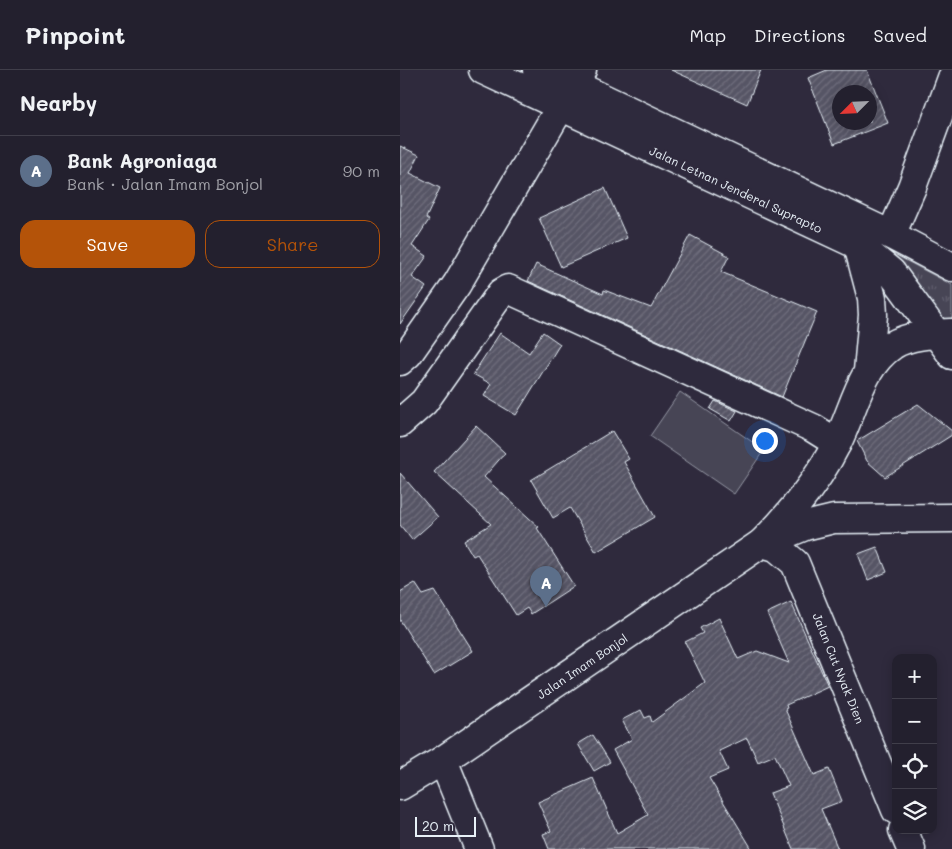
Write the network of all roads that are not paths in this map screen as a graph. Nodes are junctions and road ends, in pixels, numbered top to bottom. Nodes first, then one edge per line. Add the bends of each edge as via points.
1 (483, 70) edge
2 (537, 70) edge
3 (952, 78) edge
4 (572, 87) edge
5 (891, 235) junction
6 (858, 245) junction
7 (952, 267) edge
8 (947, 340) edge
9 (400, 361) edge
10 (868, 371) junction
11 (400, 423) edge
12 (838, 442) junction
13 (952, 518) edge
14 (762, 544) junction
15 (443, 760) junction
16 (400, 786) edge
17 (892, 800) edge
18 (905, 834) edge
19 (479, 849) edge
20 (911, 849) edge

1 - 4 main road, Jalan Letnan Jenderal Suprapto
2 - 4 main road, Jalan Letnan Jenderal Suprapto
3 - 5 main road
4 - 5 main road, Jalan Letnan Jenderal Suprapto
4 - 6 main road, Jalan Letnan Jenderal Suprapto
4 - 9 main road via 457,284
5 - 7 main road, Jalan Letnan Jenderal Suprapto
6 - 8 main road, Jalan Letnan Jenderal Suprapto via 891,272
6 - 10 main road, Jalan Imam Bonjol via 872,298
8 - 10 main road, Jalan Imam Bonjol via 905,339 893,345
10 - 12 main road, Jalan Imam Bonjol
11 - 12 main road via 424,402 501,293 508,289
12 - 14 main road, Jalan Imam Bonjol via 802,499
13 - 14 main road, Jalan Imam Bonjol via 834,519 805,526
14 - 15 main road, Jalan Imam Bonjol
14 - 17 main road, Jalan Cut Nyak Dien via 776,547 796,563
15 - 16 main road, Jalan Imam Bonjol
15 - 19 main road
18 - 20 main road

